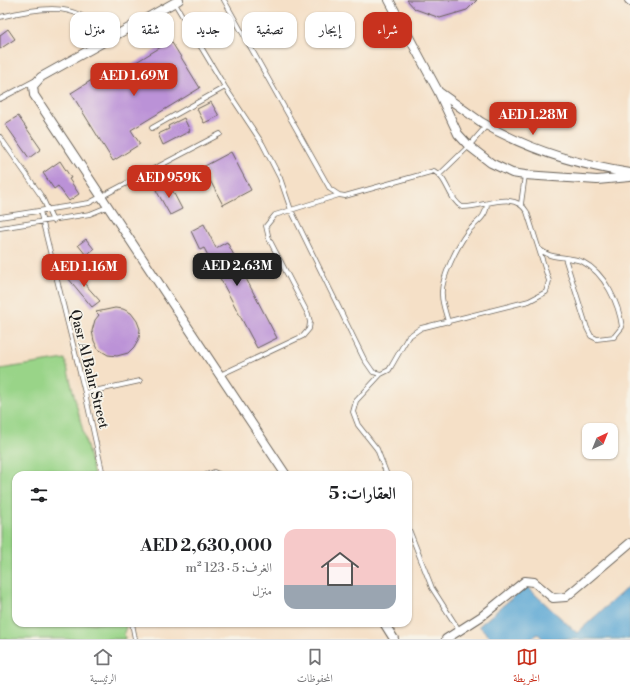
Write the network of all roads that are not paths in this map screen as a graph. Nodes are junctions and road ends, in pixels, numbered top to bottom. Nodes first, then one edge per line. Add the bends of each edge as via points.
1 (224, 0) edge
2 (389, 0) edge
3 (176, 1) edge
4 (83, 12) edge
5 (0, 17) edge
6 (120, 32) edge
7 (92, 48) edge
8 (38, 79) junction
9 (225, 87) junction
10 (438, 91) junction
11 (0, 99) edge
12 (488, 125) junction
13 (152, 128) dead end
14 (220, 134) dead end
15 (0, 137) edge
16 (469, 146) junction
17 (630, 173) edge
18 (440, 174) junction
19 (525, 175) junction
20 (630, 176) edge
21 (339, 195) junction
22 (101, 197) junction
23 (488, 204) junction
24 (521, 204) junction
25 (107, 207) junction
26 (48, 208) junction
27 (291, 210) junction
28 (40, 211) junction
29 (0, 216) edge
30 (53, 221) junction
31 (43, 222) junction
32 (0, 228) edge
33 (539, 249) junction
34 (565, 258) junction
35 (448, 322) junction
36 (381, 374) junction
37 (220, 375) junction
38 (140, 381) dead end
39 (86, 393) junction
40 (101, 471) edge
41 (283, 471) edge
42 (385, 471) edge
43 (412, 537) edge
44 (630, 543) edge
45 (133, 627) edge
46 (386, 627) edge
47 (459, 630) junction
48 (135, 639) edge
49 (394, 639) edge
50 (446, 639) edge

1 - 21 lane via 330,189
2 - 10 street
3 - 6 street
3 - 9 lane
4 - 5 lane via 70,6 49,5
7 - 8 street
8 - 11 lane
8 - 22 street via 33,86 34,95
9 - 13 lane
9 - 27 lane via 262,142 280,178
10 - 12 street
10 - 16 street via 458,134
12 - 16 lane
12 - 17 street via 538,149 598,168
14 - 22 lane
15 - 26 lane
16 - 18 lane
16 - 19 street via 491,163
18 - 21 lane via 428,171 358,193
18 - 23 lane via 453,200 462,207
19 - 20 street via 597,180
19 - 24 lane
21 - 27 lane
22 - 25 street
22 - 26 lane via 80,205
23 - 24 lane via 513,200
23 - 35 lane via 483,218 463,238 444,278 441,294
24 - 33 lane via 527,212
25 - 30 lane via 95,213
25 - 37 street
26 - 28 lane
26 - 30 lane
27 - 36 lane via 364,359 373,372
27 - 37 lane via 276,215 268,222 266,231 308,314 309,329 296,341 266,352
28 - 29 lane
28 - 31 lane, Qasr Al Bahr Street
30 - 31 lane
31 - 32 lane
31 - 39 lane, Qasr Al Bahr Street
33 - 34 lane via 551,256
33 - 35 lane via 549,281 546,292 529,301
34 - 34 lane via 583,262 593,269 609,289 622,327 614,337 597,339 587,328
35 - 36 lane via 421,328 408,337 389,370
36 - 42 lane via 356,401 353,412 358,425 376,449
37 - 41 street
38 - 39 lane
39 - 40 lane, Qasr Al Bahr Street
43 - 47 lane via 432,588
44 - 47 street via 566,596 553,598 534,582 525,581 482,616
45 - 48 lane
46 - 49 street
47 - 50 street

